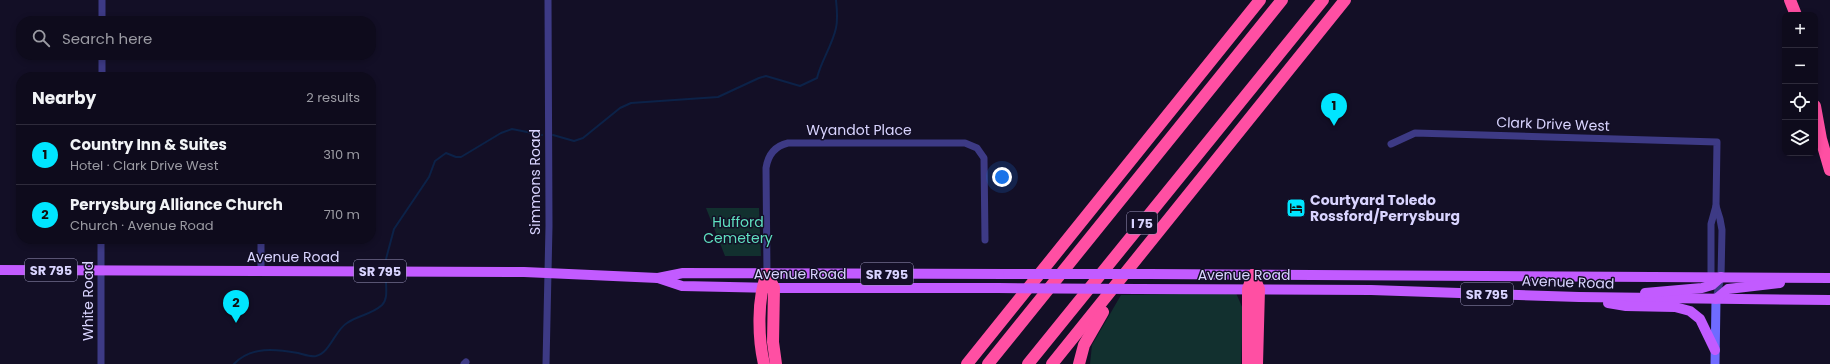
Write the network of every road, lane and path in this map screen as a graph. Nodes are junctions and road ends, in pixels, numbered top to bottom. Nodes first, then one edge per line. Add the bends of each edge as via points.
1 (102, 0) edge
2 (548, 0) edge
3 (1260, 0) edge
4 (1282, 0) edge
5 (1323, 0) edge
6 (1345, 0) edge
7 (1790, 0) edge
8 (1795, 12) edge
9 (102, 16) edge
10 (102, 60) edge
11 (102, 72) edge
12 (1818, 120) edge
13 (1391, 144) dead end
14 (1830, 170) edge
15 (1716, 206) junction
16 (985, 240) dead end
17 (101, 244) edge
18 (261, 244) edge
19 (1147, 246) junction
20 (0, 270) edge
21 (101, 270) junction
22 (261, 271) junction
23 (547, 273) junction
24 (766, 274) junction
25 (1253, 275) junction
26 (1721, 277) junction
27 (658, 278) junction
28 (1830, 278) edge
29 (1711, 281) junction
30 (761, 288) junction
31 (774, 288) junction
32 (1254, 289) junction
33 (1579, 297) junction
34 (1716, 299) junction
35 (1830, 300) edge
36 (978, 349) junction
37 (1715, 350) junction
38 (101, 364) edge
39 (546, 364) edge
40 (764, 364) edge
41 (776, 364) edge
42 (962, 364) edge
43 (967, 364) edge
44 (988, 364) edge
45 (1028, 364) edge
46 (1052, 364) edge
47 (1078, 364) edge
48 (1248, 364) edge
49 (1257, 364) edge
50 (1715, 364) edge

1 - 9 street
2 - 23 street, Simmons Road
3 - 36 highway
4 - 44 highway, I 75
5 - 45 highway, I 75
6 - 19 highway
7 - 8 highway
10 - 11 street
12 - 14 highway
13 - 15 street, Clark Drive West via 1415,133 1717,142
15 - 26 street via 1722,230
15 - 29 street via 1711,224
16 - 24 street, Wyandot Place via 984,158 972,145 788,143 777,147 767,160
17 - 21 street, White Road
18 - 22 street
19 - 46 highway
19 - 47 highway via 1091,330
20 - 21 main road, Avenue Road / SR 795
21 - 22 main road, Avenue Road / SR 795
21 - 38 street, White Road
22 - 23 main road, Avenue Road / SR 795
23 - 27 main road, Avenue Road / SR 795
23 - 39 street, Simmons Road
24 - 25 main road, Avenue Road / SR 795, bridge
24 - 27 main road, Avenue Road / SR 795 via 683,273
24 - 30 highway
24 - 31 highway
25 - 29 main road, Avenue Road / SR 795
25 - 32 highway
26 - 28 main road, Avenue Road / SR 795
26 - 29 main road, Avenue Road / SR 795
26 - 34 street
27 - 30 main road, Avenue Road / SR 795 via 682,286
28 - 34 main road via 1728,289
29 - 33 main road via 1702,288
29 - 34 street
30 - 31 main road, Avenue Road / SR 795
30 - 40 highway via 761,343
31 - 32 main road, Avenue Road / SR 795, bridge
31 - 41 highway via 773,342
32 - 33 main road, Avenue Road / SR 795
32 - 48 highway
32 - 49 highway
33 - 34 main road, Avenue Road / SR 795
33 - 37 main road via 1626,306 1675,307 1690,310 1700,319
34 - 35 main road, Avenue Road / SR 795
34 - 37 street
36 - 42 highway
36 - 43 highway
37 - 50 street

